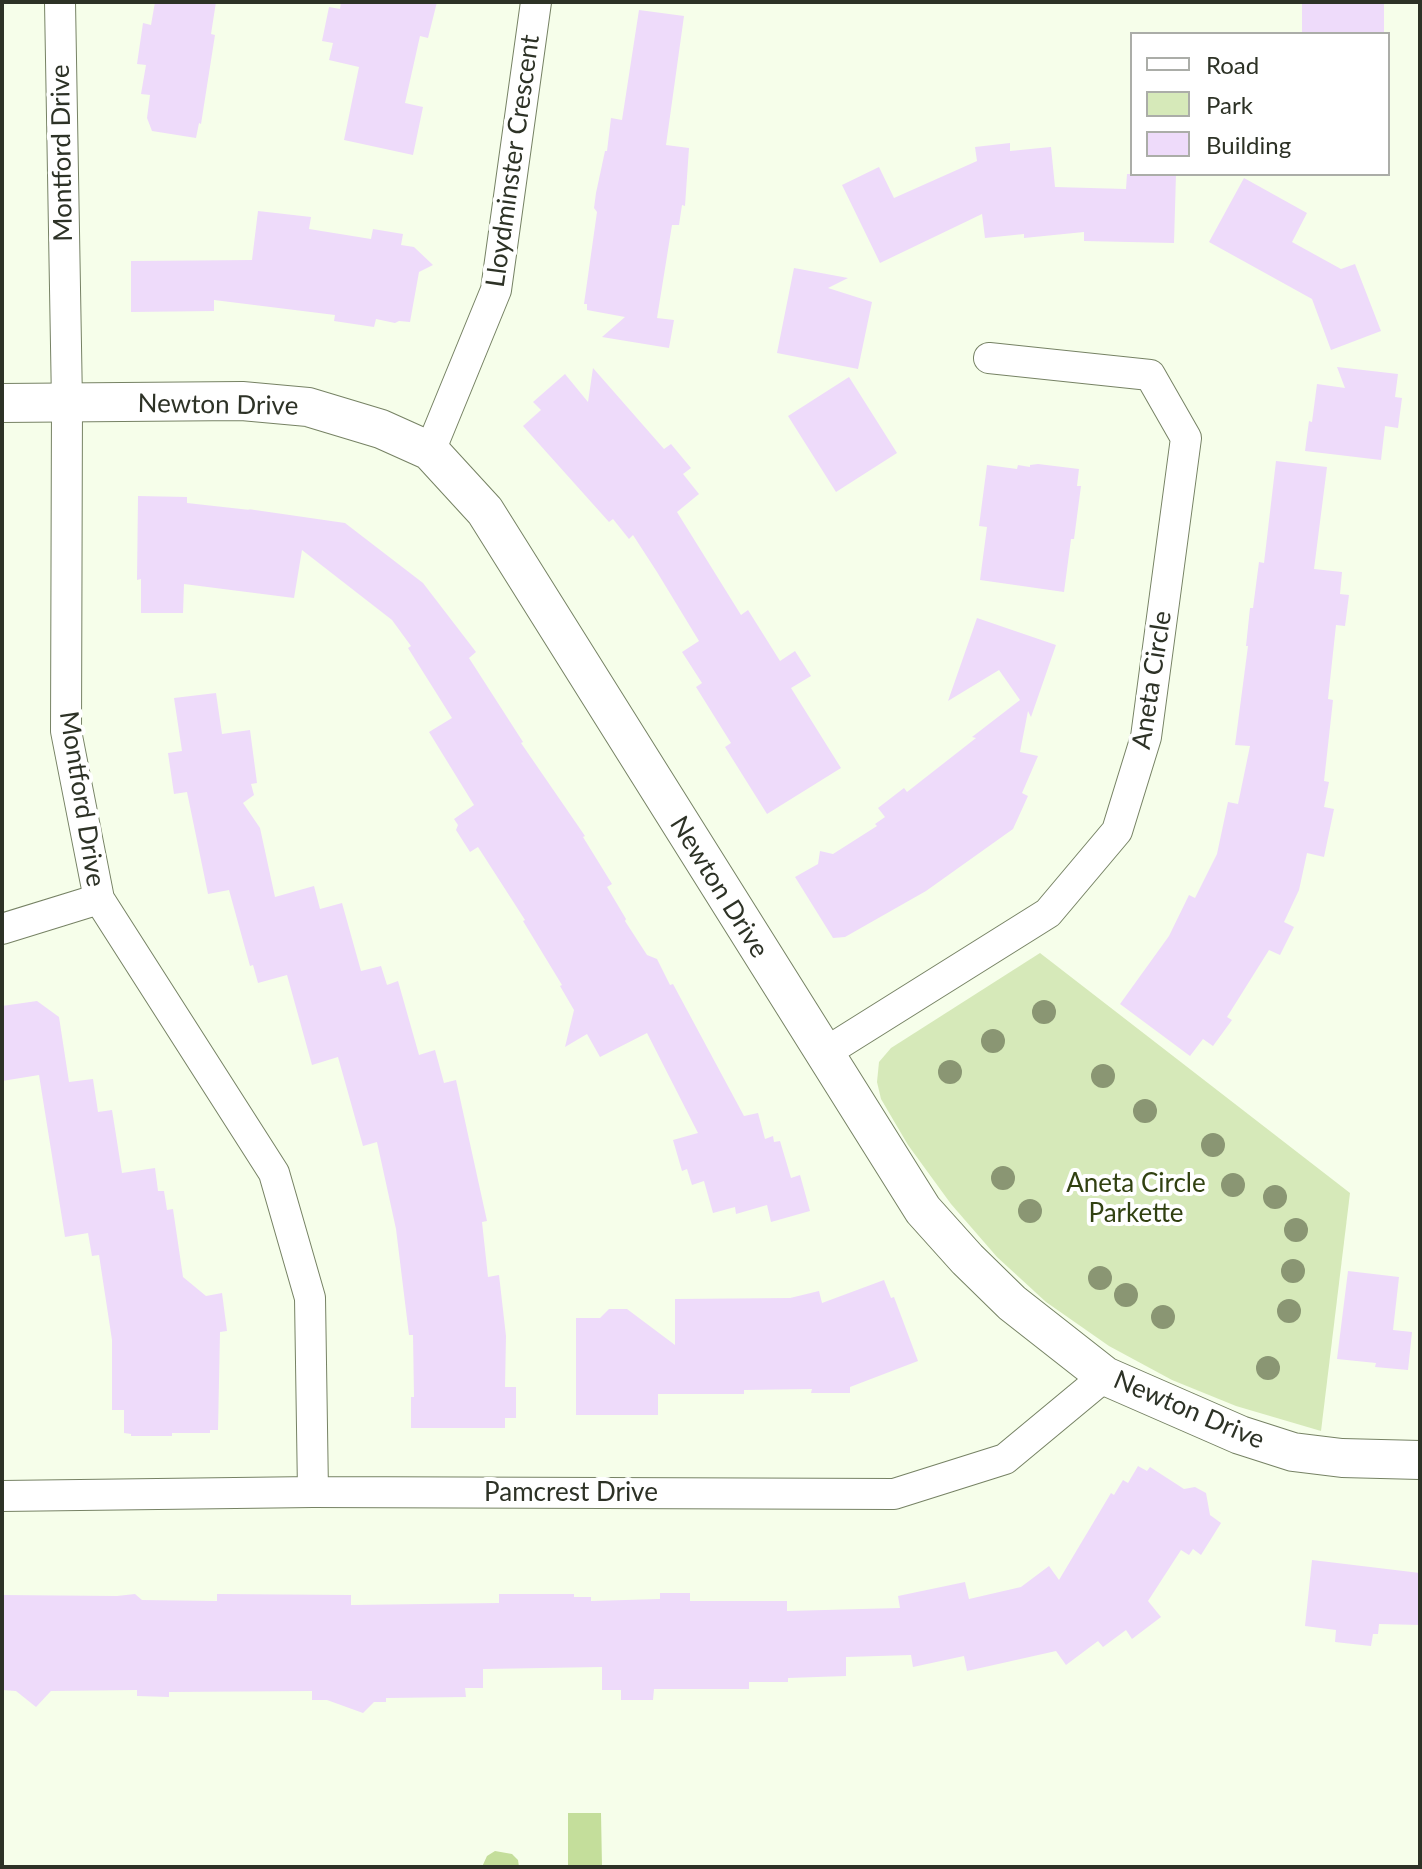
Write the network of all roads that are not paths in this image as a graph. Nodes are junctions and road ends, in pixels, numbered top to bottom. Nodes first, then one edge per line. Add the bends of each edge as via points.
1 (60, 2) edge
2 (536, 2) edge
3 (989, 358) dead end
4 (2, 403) edge
5 (67, 403) junction
6 (430, 451) junction
7 (99, 899) junction
8 (2, 929) edge
9 (823, 1054) junction
10 (1105, 1376) junction
11 (1420, 1460) edge
12 (313, 1492) junction
13 (2, 1496) edge

1 - 5 street, Montford Drive
2 - 6 street, Lloydminster Crescent via 496,290
3 - 9 street, Aneta Circle via 1150,375 1186,438 1146,737 1117,831 1048,913
4 - 5 street, Newton Drive
5 - 6 street, Newton Drive via 242,401 308,407 381,429
5 - 7 street, Montford Drive via 66,731
6 - 9 street, Newton Drive via 485,511
7 - 8 street
7 - 12 street, Montford Drive via 274,1173 310,1298
9 - 10 street, Newton Drive via 923,1210 1012,1303
10 - 11 street, Newton Drive via 1240,1435 1293,1452
10 - 12 street, Pamcrest Drive via 1005,1459 894,1494
12 - 13 street, Pamcrest Drive

